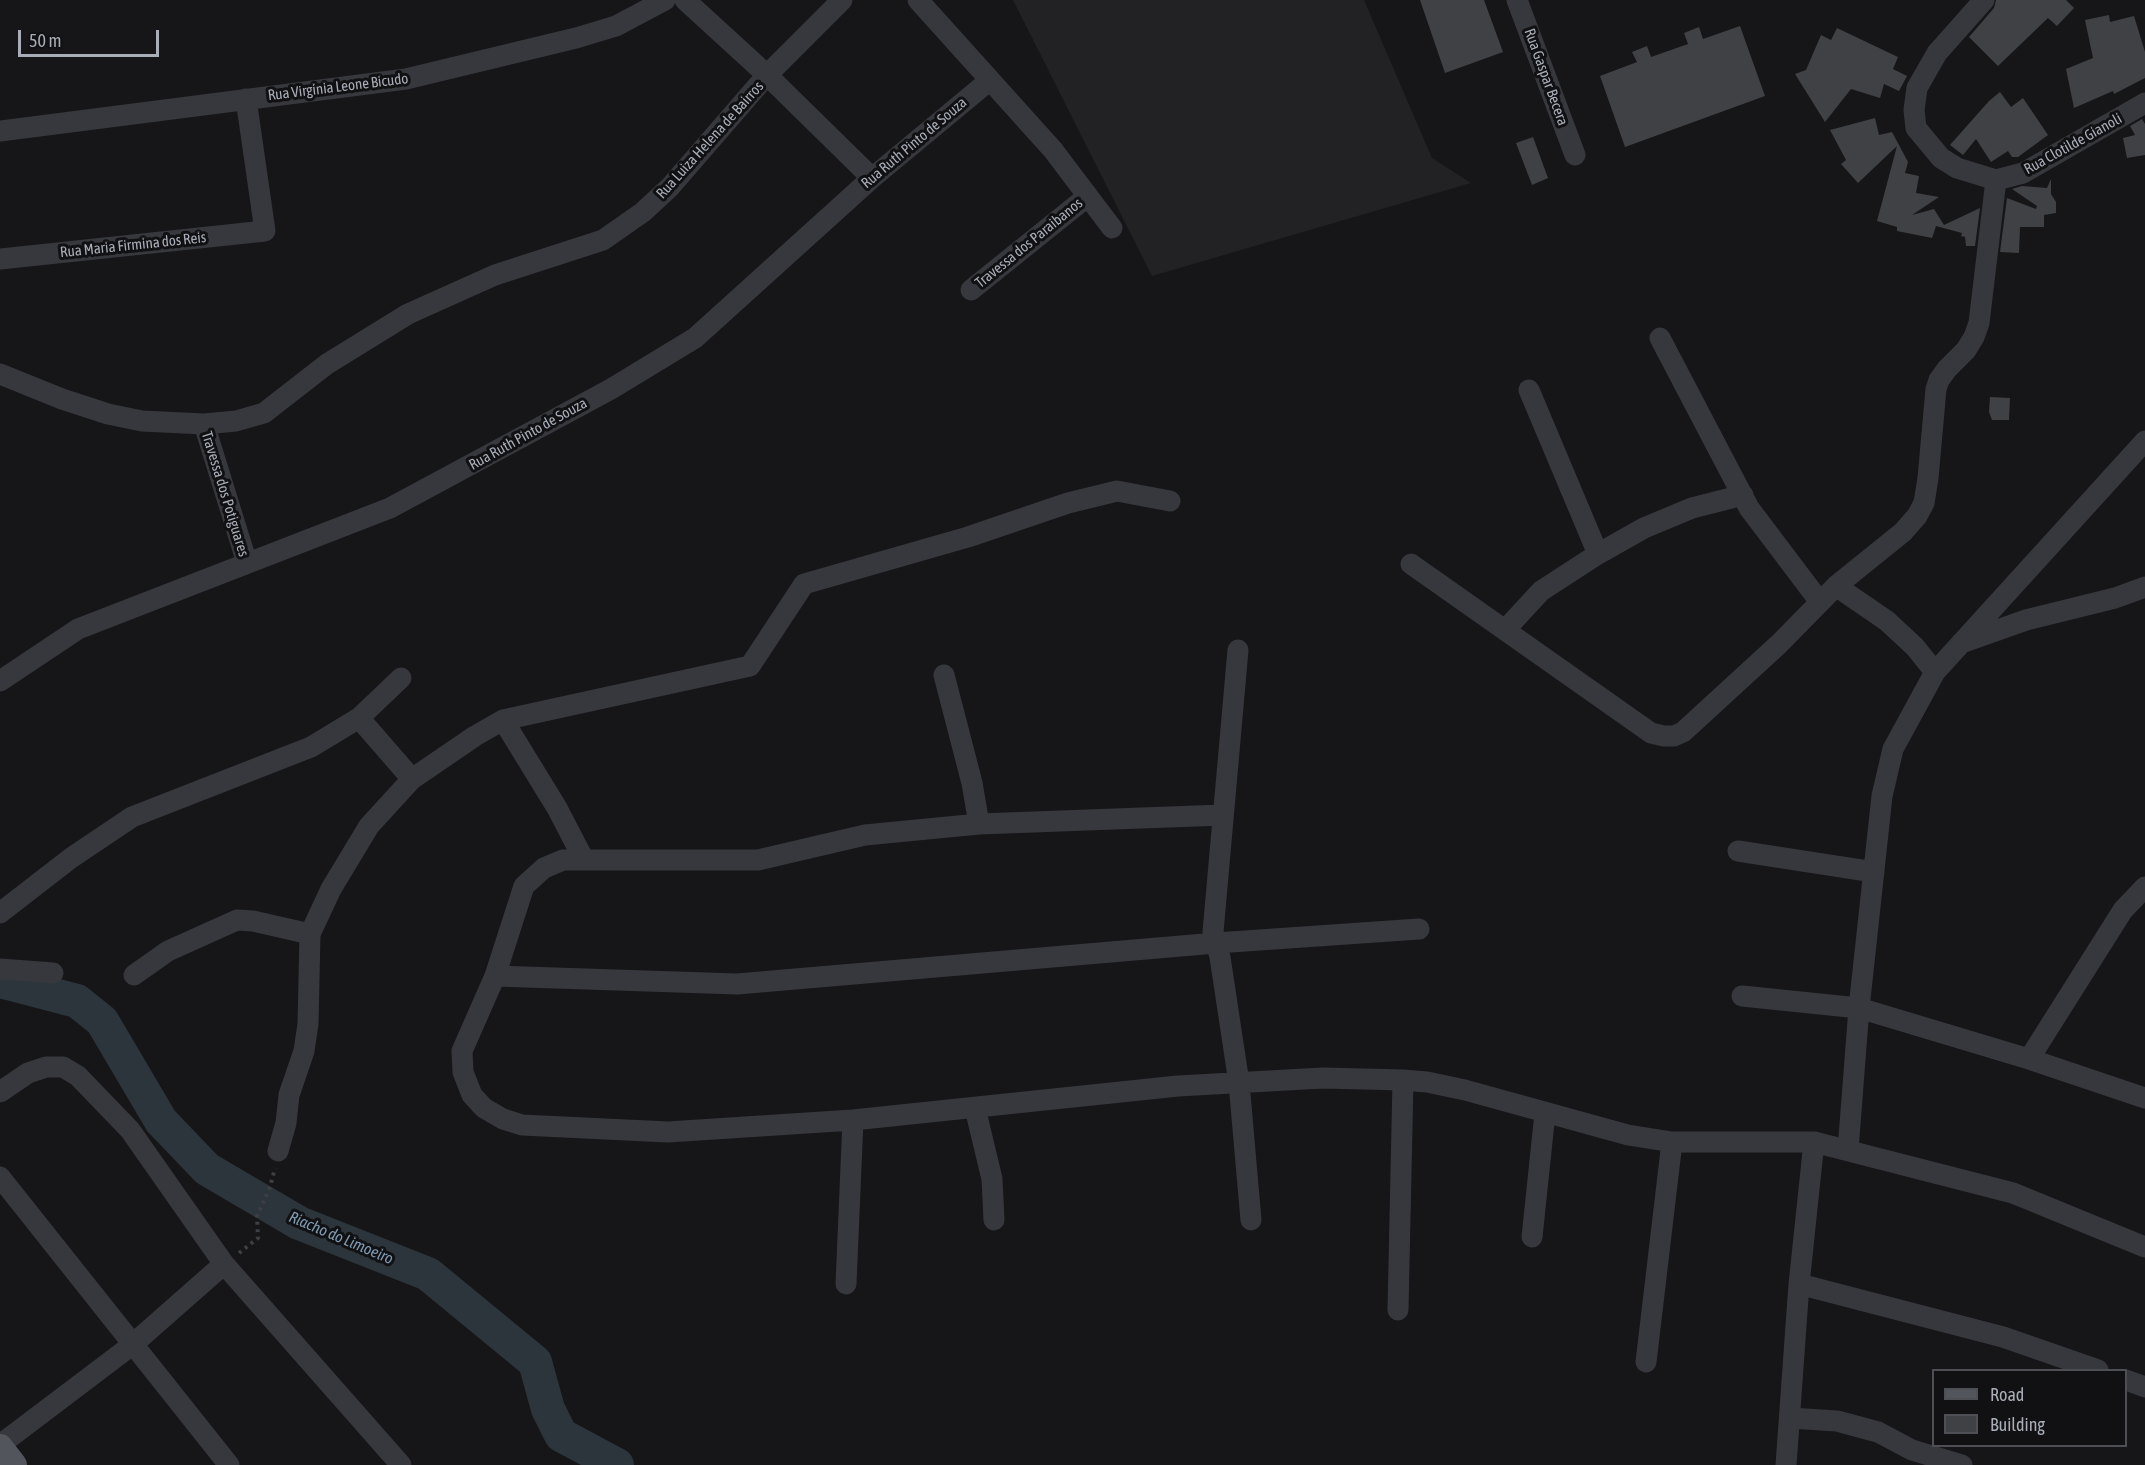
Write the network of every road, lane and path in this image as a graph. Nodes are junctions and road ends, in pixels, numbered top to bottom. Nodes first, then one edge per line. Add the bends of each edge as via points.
1 (665, 0) edge
2 (685, 0) edge
3 (842, 0) edge
4 (918, 0) edge
5 (1517, 0) edge
6 (1984, 0) edge
7 (767, 75) junction
8 (990, 80) junction
9 (246, 99) junction
10 (2145, 103) edge
11 (0, 131) edge
12 (1575, 155) dead end
13 (872, 178) junction
14 (1996, 180) junction
15 (1088, 196) junction
16 (1112, 228) dead end
17 (0, 259) edge
18 (970, 290) dead end
19 (1660, 339) dead end
20 (0, 374) edge
21 (1529, 390) dead end
22 (204, 424) junction
23 (2145, 441) edge
24 (1743, 495) junction
25 (1170, 501) dead end
26 (1598, 554) junction
27 (247, 563) junction
28 (1411, 564) dead end
29 (1836, 585) junction
30 (2145, 587) edge
31 (1820, 602) junction
32 (1505, 630) junction
33 (1958, 644) junction
34 (1238, 650) dead end
35 (1935, 672) junction
36 (944, 675) dead end
37 (401, 678) dead end
38 (0, 681) edge
39 (360, 718) junction
40 (504, 720) junction
41 (412, 779) junction
42 (1224, 815) junction
43 (979, 824) junction
44 (1738, 851) dead end
45 (584, 860) junction
46 (1874, 872) junction
47 (2145, 887) edge
48 (0, 913) edge
49 (1419, 929) dead end
50 (310, 934) junction
51 (1216, 943) junction
52 (0, 969) edge
53 (53, 973) dead end
54 (134, 975) dead end
55 (495, 976) junction
56 (1742, 996) dead end
57 (1859, 1008) junction
58 (2029, 1059) junction
59 (1403, 1080) junction
60 (1239, 1083) junction
61 (0, 1092) edge
62 (2145, 1098) edge
63 (975, 1108) junction
64 (1545, 1113) junction
65 (853, 1120) junction
66 (1672, 1142) junction
67 (1814, 1142) junction
68 (1848, 1150) junction
69 (278, 1151) dead end
70 (0, 1177) edge
71 (270, 1187) dead end
72 (994, 1220) dead end
73 (1251, 1220) dead end
74 (1532, 1237) dead end
75 (2145, 1247) edge
76 (224, 1264) junction
77 (846, 1284) dead end
78 (1799, 1284) junction
79 (1398, 1310) dead end
80 (132, 1345) junction
81 (1646, 1362) dead end
82 (2092, 1369) edge
83 (2127, 1380) edge
84 (2145, 1387) edge
85 (1790, 1418) junction
86 (0, 1446) edge
87 (14, 1465) edge
88 (229, 1465) edge
89 (401, 1465) edge
90 (1786, 1465) edge
91 (1962, 1465) edge

1 - 9 street, Rua Virgínia Leone Bicudo via 616,26 406,79
2 - 7 street
3 - 7 street, Rua Luiza Helena de Bairros
4 - 8 street
5 - 12 street, Rua Gaspar Becera
6 - 14 street via 1937,53 1917,88 1914,110 1916,128 1941,158 1957,168
7 - 13 street
7 - 22 street, Rua Luiza Helena de Bairros via 670,187 643,213 603,240 495,275 408,315 327,364 264,413
8 - 13 street, Rua Ruth Pinto de Souza
8 - 15 street
9 - 11 street, Rua Virgínia Leone Bicudo
9 - 17 street, Rua Maria Firmina dos Reis via 265,231
10 - 14 street, Rua Clotilde Gianoli via 2023,173
13 - 27 street, Rua Ruth Pinto de Souza via 695,338 601,394 390,508
14 - 29 street via 1978,323 1966,350 1947,369 1936,389 1924,502 1903,532
15 - 16 street
15 - 18 street, Travessa dos Paraibanos
19 - 24 street
20 - 22 street, Rua Luiza Helena de Bairros via 108,414 142,421
21 - 26 street
22 - 27 street, Travessa dos Potiguares
23 - 33 street
24 - 26 street via 1692,508 1644,528
24 - 31 street
25 - 40 street via 1117,491 804,584 750,666
26 - 32 street via 1540,591
27 - 38 street, Rua Ruth Pinto de Souza via 78,628
28 - 32 street
29 - 31 street
29 - 35 street via 1887,621
30 - 33 street via 2026,620
31 - 32 street via 1703,715 1674,736 1652,733
33 - 35 street
34 - 42 street
35 - 46 street via 1893,749 1882,796
36 - 43 street
37 - 39 street
39 - 41 street
39 - 48 street via 311,747 132,817
40 - 41 street
40 - 45 street
41 - 50 street via 369,826 331,889
42 - 43 street
42 - 51 street via 1213,932
43 - 45 street via 865,835 758,860
44 - 46 street
45 - 55 street via 563,860 544,868 524,886
46 - 57 street
47 - 58 street via 2123,910
49 - 51 street
50 - 54 street via 237,920 168,951
50 - 69 street via 308,1024
51 - 55 street via 737,984
51 - 60 street
52 - 53 street
55 - 65 street via 462,1051 463,1072 472,1095 503,1119 522,1125 668,1132
56 - 57 street
57 - 58 street
57 - 68 street
58 - 62 street
59 - 60 street via 1323,1078
59 - 64 street via 1465,1090
59 - 79 street
60 - 63 street
60 - 73 street
61 - 76 street via 28,1073 46,1067 63,1067 78,1076 130,1130
63 - 65 street
63 - 72 street via 992,1179
64 - 66 street
64 - 74 street
65 - 77 street
66 - 67 street
66 - 81 street
67 - 68 street
67 - 78 street
68 - 75 street via 2013,1193
70 - 80 street
71 - 76 path via 257,1216 258,1238
76 - 80 street
76 - 89 street
78 - 82 street via 2003,1337
78 - 85 street
80 - 86 street
80 - 88 street
83 - 84 street
85 - 90 street
85 - 91 street via 1837,1421 1878,1432 1912,1450
86 - 87 main road

